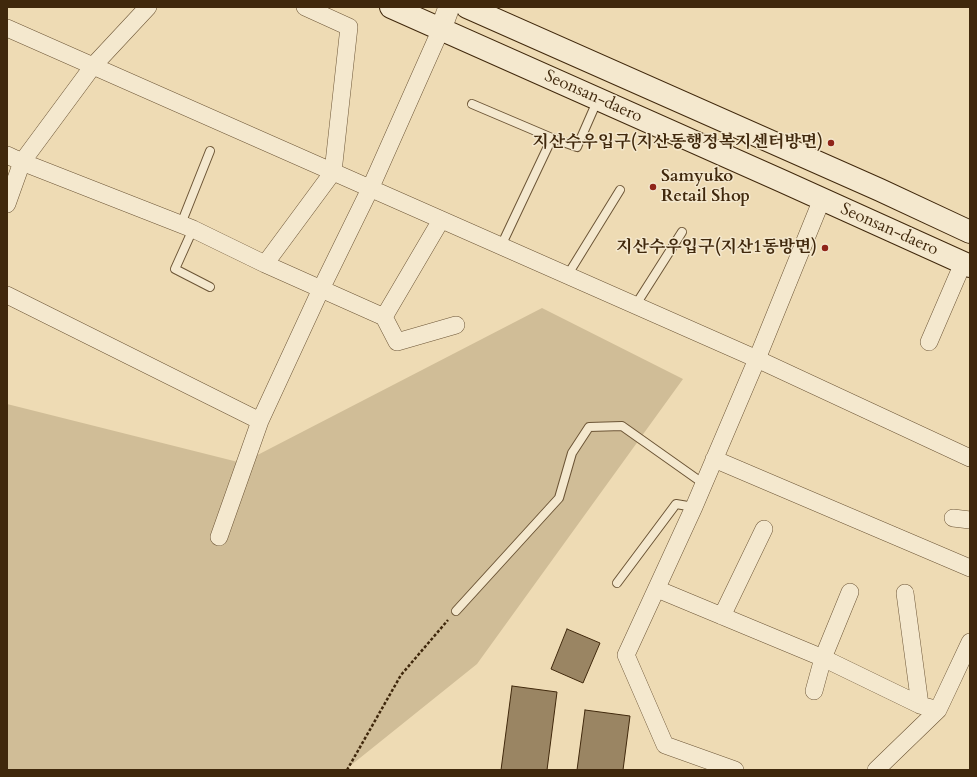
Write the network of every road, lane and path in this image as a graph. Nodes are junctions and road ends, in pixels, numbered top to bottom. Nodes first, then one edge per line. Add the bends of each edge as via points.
1 (148, 7) edge
2 (305, 7) edge
3 (391, 7) edge
4 (449, 7) edge
5 (467, 7) edge
6 (7, 28) edge
7 (441, 29) junction
8 (93, 66) junction
9 (598, 99) junction
10 (472, 104) dead end
11 (552, 138) junction
12 (210, 151) dead end
13 (15, 159) edge
14 (333, 172) junction
15 (370, 189) junction
16 (620, 190) dead end
17 (822, 199) junction
18 (7, 204) edge
19 (441, 220) junction
20 (187, 227) junction
21 (682, 232) dead end
22 (970, 232) edge
23 (501, 246) junction
24 (265, 264) junction
25 (966, 265) edge
26 (567, 276) junction
27 (210, 287) dead end
28 (321, 289) junction
29 (7, 295) edge
30 (635, 306) junction
31 (384, 317) junction
32 (456, 325) dead end
33 (929, 342) dead end
34 (757, 359) junction
35 (260, 421) junction
36 (970, 458) edge
37 (714, 459) junction
38 (704, 484) junction
39 (694, 507) junction
40 (953, 518) dead end
41 (970, 520) edge
42 (764, 529) dead end
43 (220, 537) dead end
44 (970, 568) edge
45 (617, 583) dead end
46 (657, 589) junction
47 (850, 592) dead end
48 (905, 593) dead end
49 (456, 611) joint
50 (722, 616) junction
51 (970, 642) edge
52 (824, 658) junction
53 (814, 691) dead end
54 (920, 705) junction
55 (938, 710) junction
56 (347, 770) edge
57 (735, 770) edge
58 (876, 770) edge

1 - 8 street
2 - 14 street via 349,27
3 - 7 main road, Seonsan-daero
4 - 7 street
5 - 22 main road, Seonsan-daero
6 - 8 street
7 - 9 main road, Seonsan-daero
7 - 15 street
8 - 13 street
8 - 14 street
9 - 11 lane via 577,147
9 - 17 main road, Seonsan-daero
10 - 11 lane
11 - 23 lane
12 - 20 lane
13 - 18 street
13 - 20 street
14 - 15 street
14 - 24 street
15 - 19 street
15 - 28 street
16 - 26 lane
17 - 25 main road, Seonsan-daero
17 - 34 street
19 - 23 street
19 - 31 street
20 - 24 street
20 - 27 lane via 175,269
21 - 30 lane
23 - 26 street
24 - 28 street
25 - 33 street
26 - 30 street
28 - 31 street
28 - 35 street
29 - 35 street
30 - 34 street
31 - 32 street via 397,342
34 - 36 street
34 - 37 street
35 - 43 street
37 - 38 street
37 - 44 street
38 - 39 street
38 - 49 lane via 622,426 589,427 572,453 559,498
39 - 45 lane via 676,504
39 - 46 street
40 - 41 street
42 - 50 street
46 - 50 street
46 - 57 street via 626,654 629,662 665,745
47 - 52 street
48 - 54 street
49 - 56 path via 401,675
50 - 52 street
51 - 55 street
52 - 53 street
52 - 54 street
54 - 55 street
55 - 58 street

